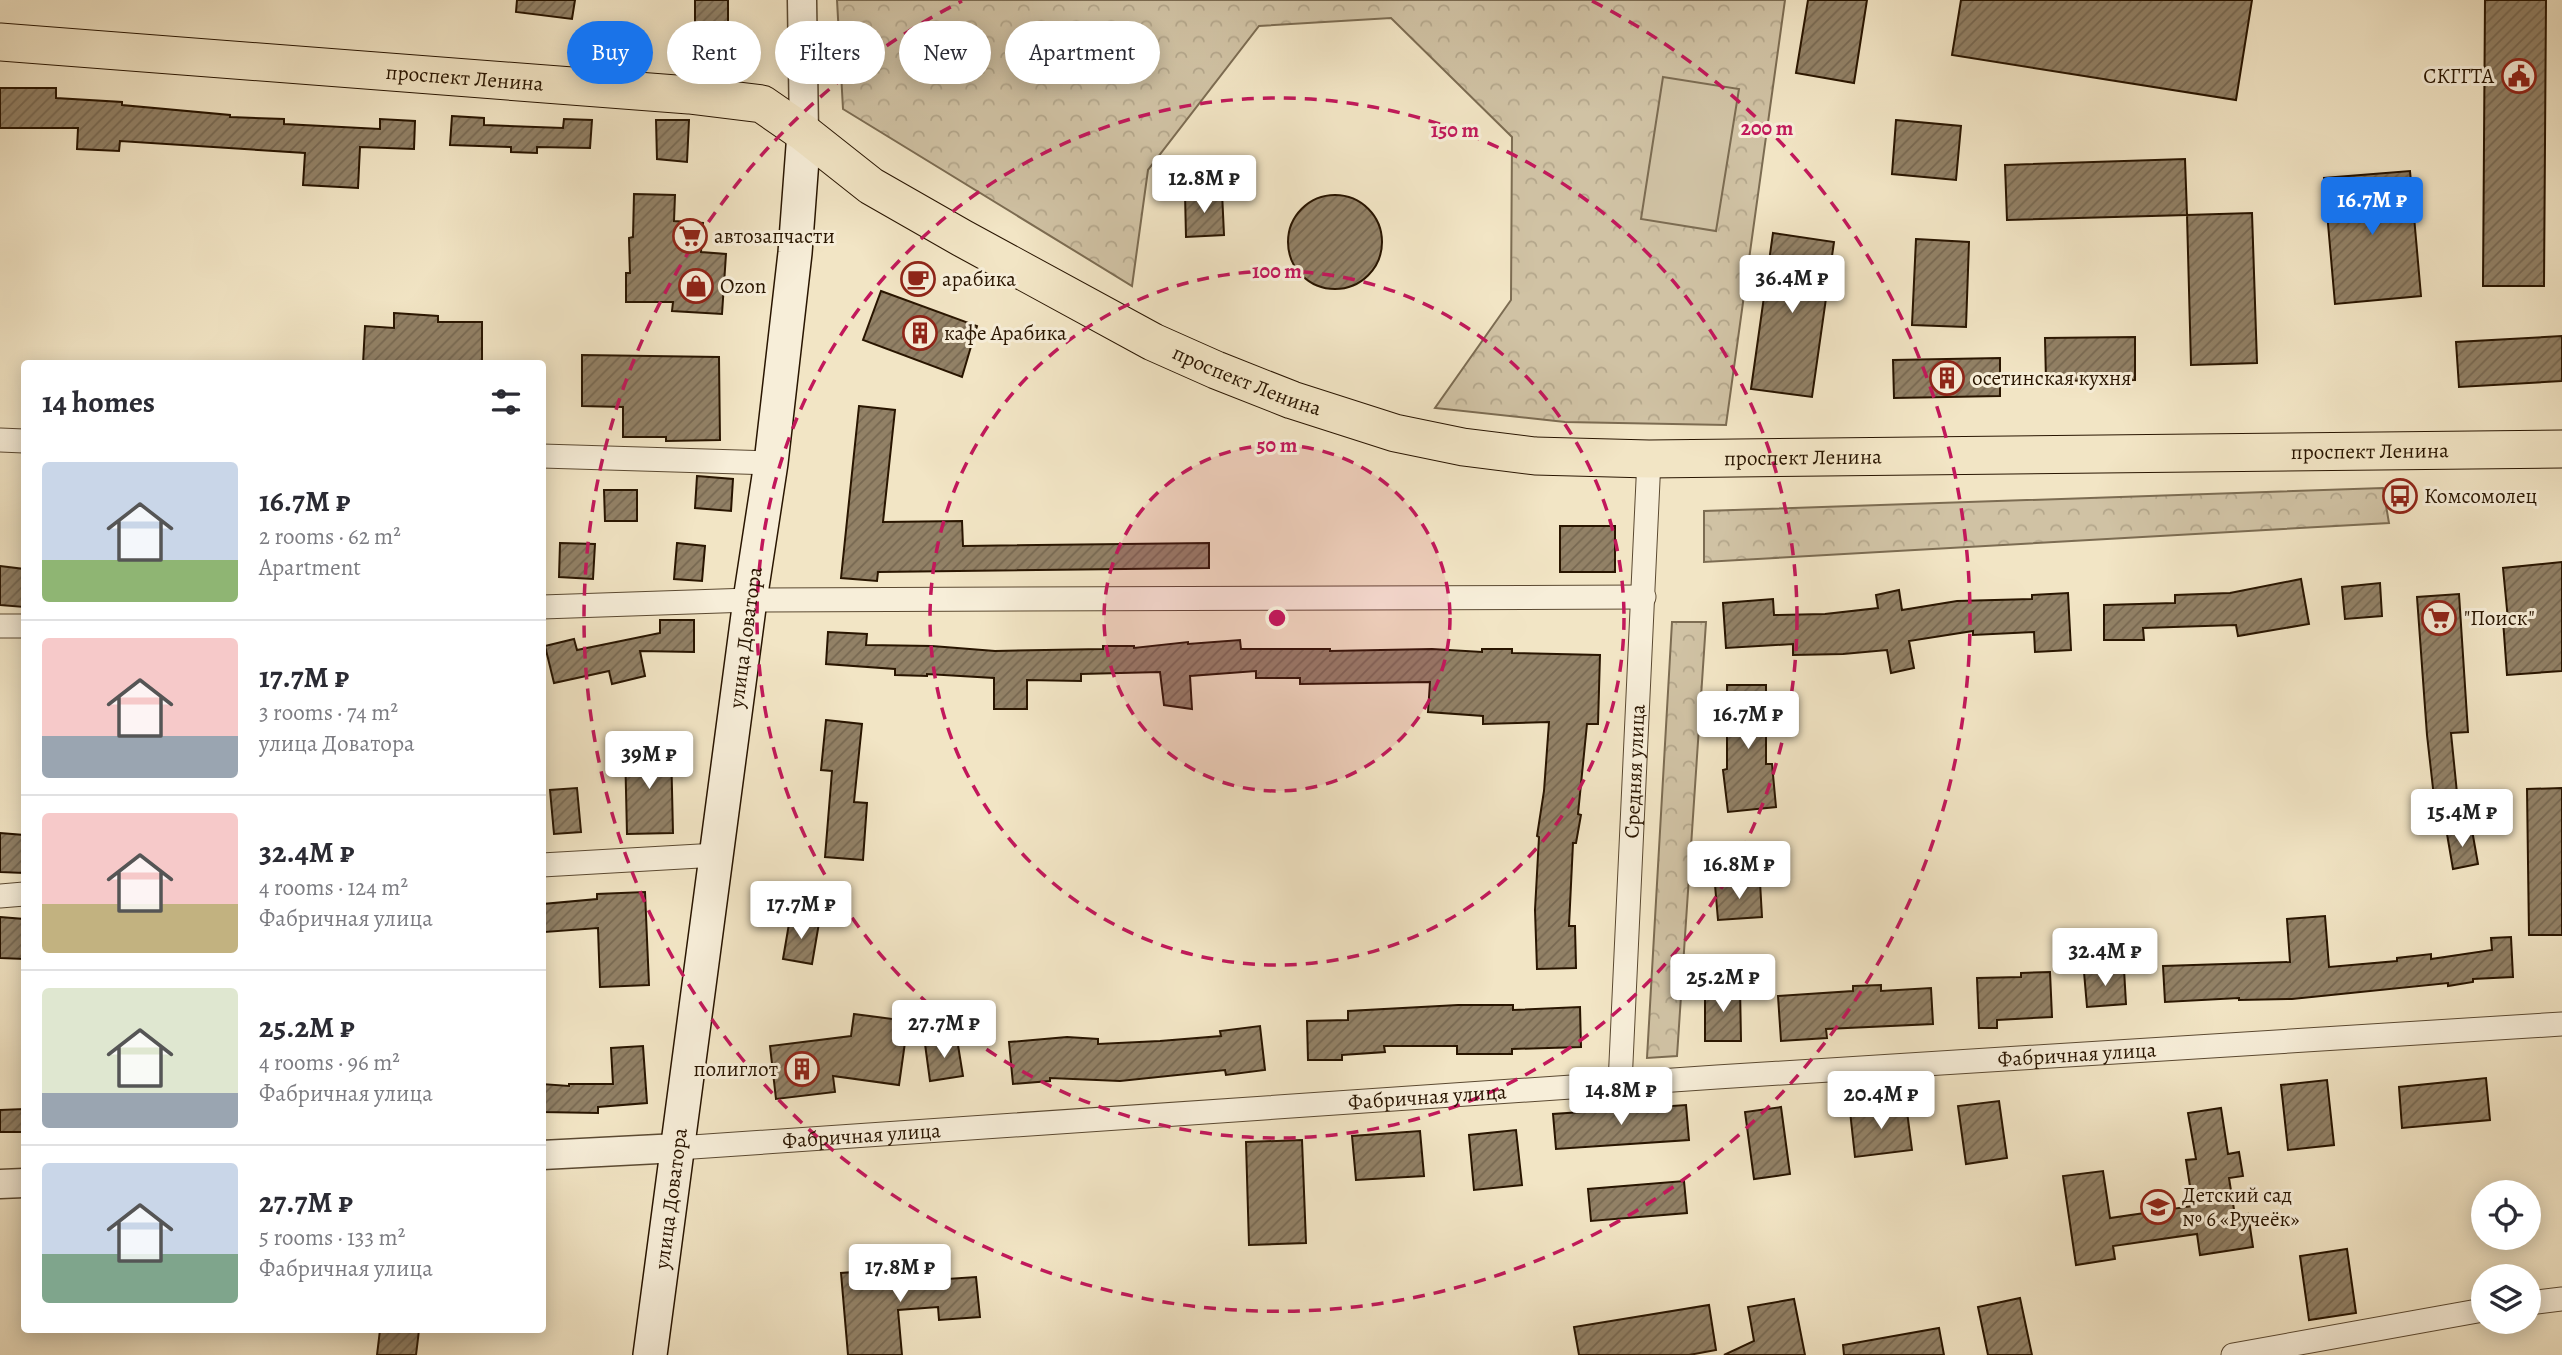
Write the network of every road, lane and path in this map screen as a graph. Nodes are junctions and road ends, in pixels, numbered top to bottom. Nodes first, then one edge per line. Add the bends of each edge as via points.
1 (802, 0) edge
2 (0, 42) edge
3 (804, 133) junction
4 (0, 440) edge
5 (21, 441) edge
6 (2562, 449) edge
7 (546, 456) edge
8 (1649, 459) junction
9 (771, 463) junction
10 (1644, 597) junction
11 (750, 600) junction
12 (546, 607) edge
13 (0, 626) edge
14 (21, 626) edge
15 (717, 855) junction
16 (546, 865) edge
17 (21, 894) edge
18 (0, 896) edge
19 (2562, 1024) edge
20 (1620, 1084) junction
21 (678, 1148) junction
22 (546, 1155) edge
23 (21, 1183) edge
24 (0, 1184) edge
25 (2562, 1299) edge
26 (2541, 1302) edge
27 (2471, 1312) edge
28 (650, 1355) edge
29 (2233, 1355) edge

1 - 3 street, улица Доватора
2 - 3 main road, проспект Ленина via 689,95 762,104
3 - 8 main road, проспект Ленина via 871,186 962,238 1153,342 1292,400 1395,433 1463,447 1535,456
3 - 9 main road, улица Доватора
4 - 5 street
6 - 8 main road, проспект Ленина
7 - 9 street
8 - 10 street, Средняя улица
9 - 11 main road, улица Доватора
10 - 11 street
10 - 20 street, Средняя улица
11 - 12 street
11 - 15 main road, улица Доватора
13 - 14 street
15 - 16 street
15 - 21 main road, улица Доватора
17 - 18 street
19 - 20 street, Фабричная улица
20 - 21 street, Фабричная улица
21 - 22 street, Фабричная улица
21 - 28 main road, улица Доватора
23 - 24 street
25 - 26 street
27 - 29 street

